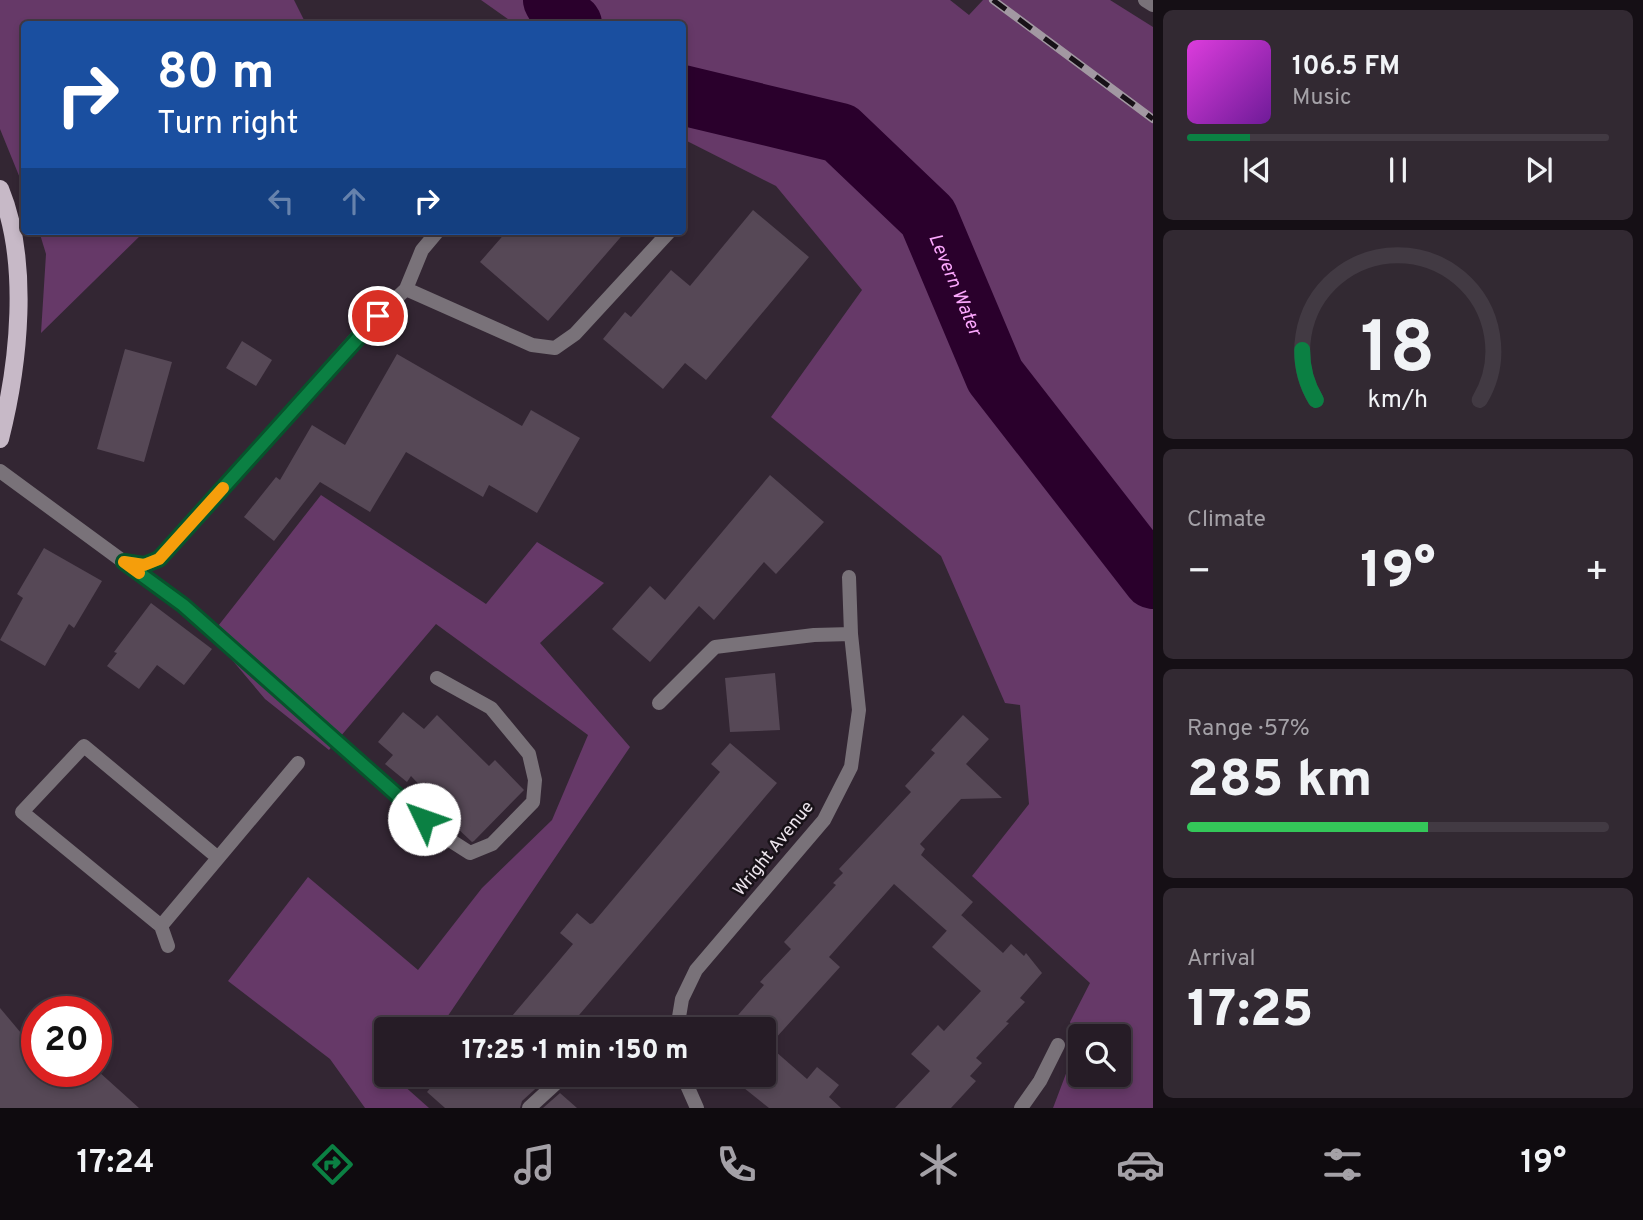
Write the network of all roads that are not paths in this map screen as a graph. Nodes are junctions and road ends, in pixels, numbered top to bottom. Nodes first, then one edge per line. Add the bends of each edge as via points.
1 (1145, 0) edge
2 (1153, 5) edge
3 (0, 189) edge
4 (435, 235) edge
5 (666, 235) edge
6 (406, 289) junction
7 (4, 407) edge
8 (0, 439) edge
9 (0, 471) edge
10 (124, 562) junction
11 (849, 577) dead end
12 (851, 634) junction
13 (437, 678) dead end
14 (659, 703) dead end
15 (298, 763) dead end
16 (217, 857) junction
17 (160, 926) junction
18 (168, 946) dead end
19 (679, 1017) edge
20 (1058, 1045) dead end
21 (552, 1087) edge
22 (688, 1087) edge
23 (529, 1108) edge
24 (697, 1108) edge
25 (1021, 1108) edge

1 - 2 street
3 - 7 main road via 11,228 19,308 16,357
4 - 6 street via 422,250
5 - 6 street via 575,334 555,348 532,345
6 - 10 street via 364,329 159,559 144,565
7 - 8 main road
9 - 10 street
10 - 13 street via 183,605 444,837 470,853 492,844 533,802 536,780 528,754 491,708
11 - 12 street, Wright Avenue
12 - 14 street via 715,647
12 - 19 street, Wright Avenue via 859,710 851,767 824,820 696,970
15 - 16 street
16 - 17 street
16 - 17 street via 85,746 22,813
17 - 18 street
20 - 25 street
21 - 23 street
22 - 24 street

